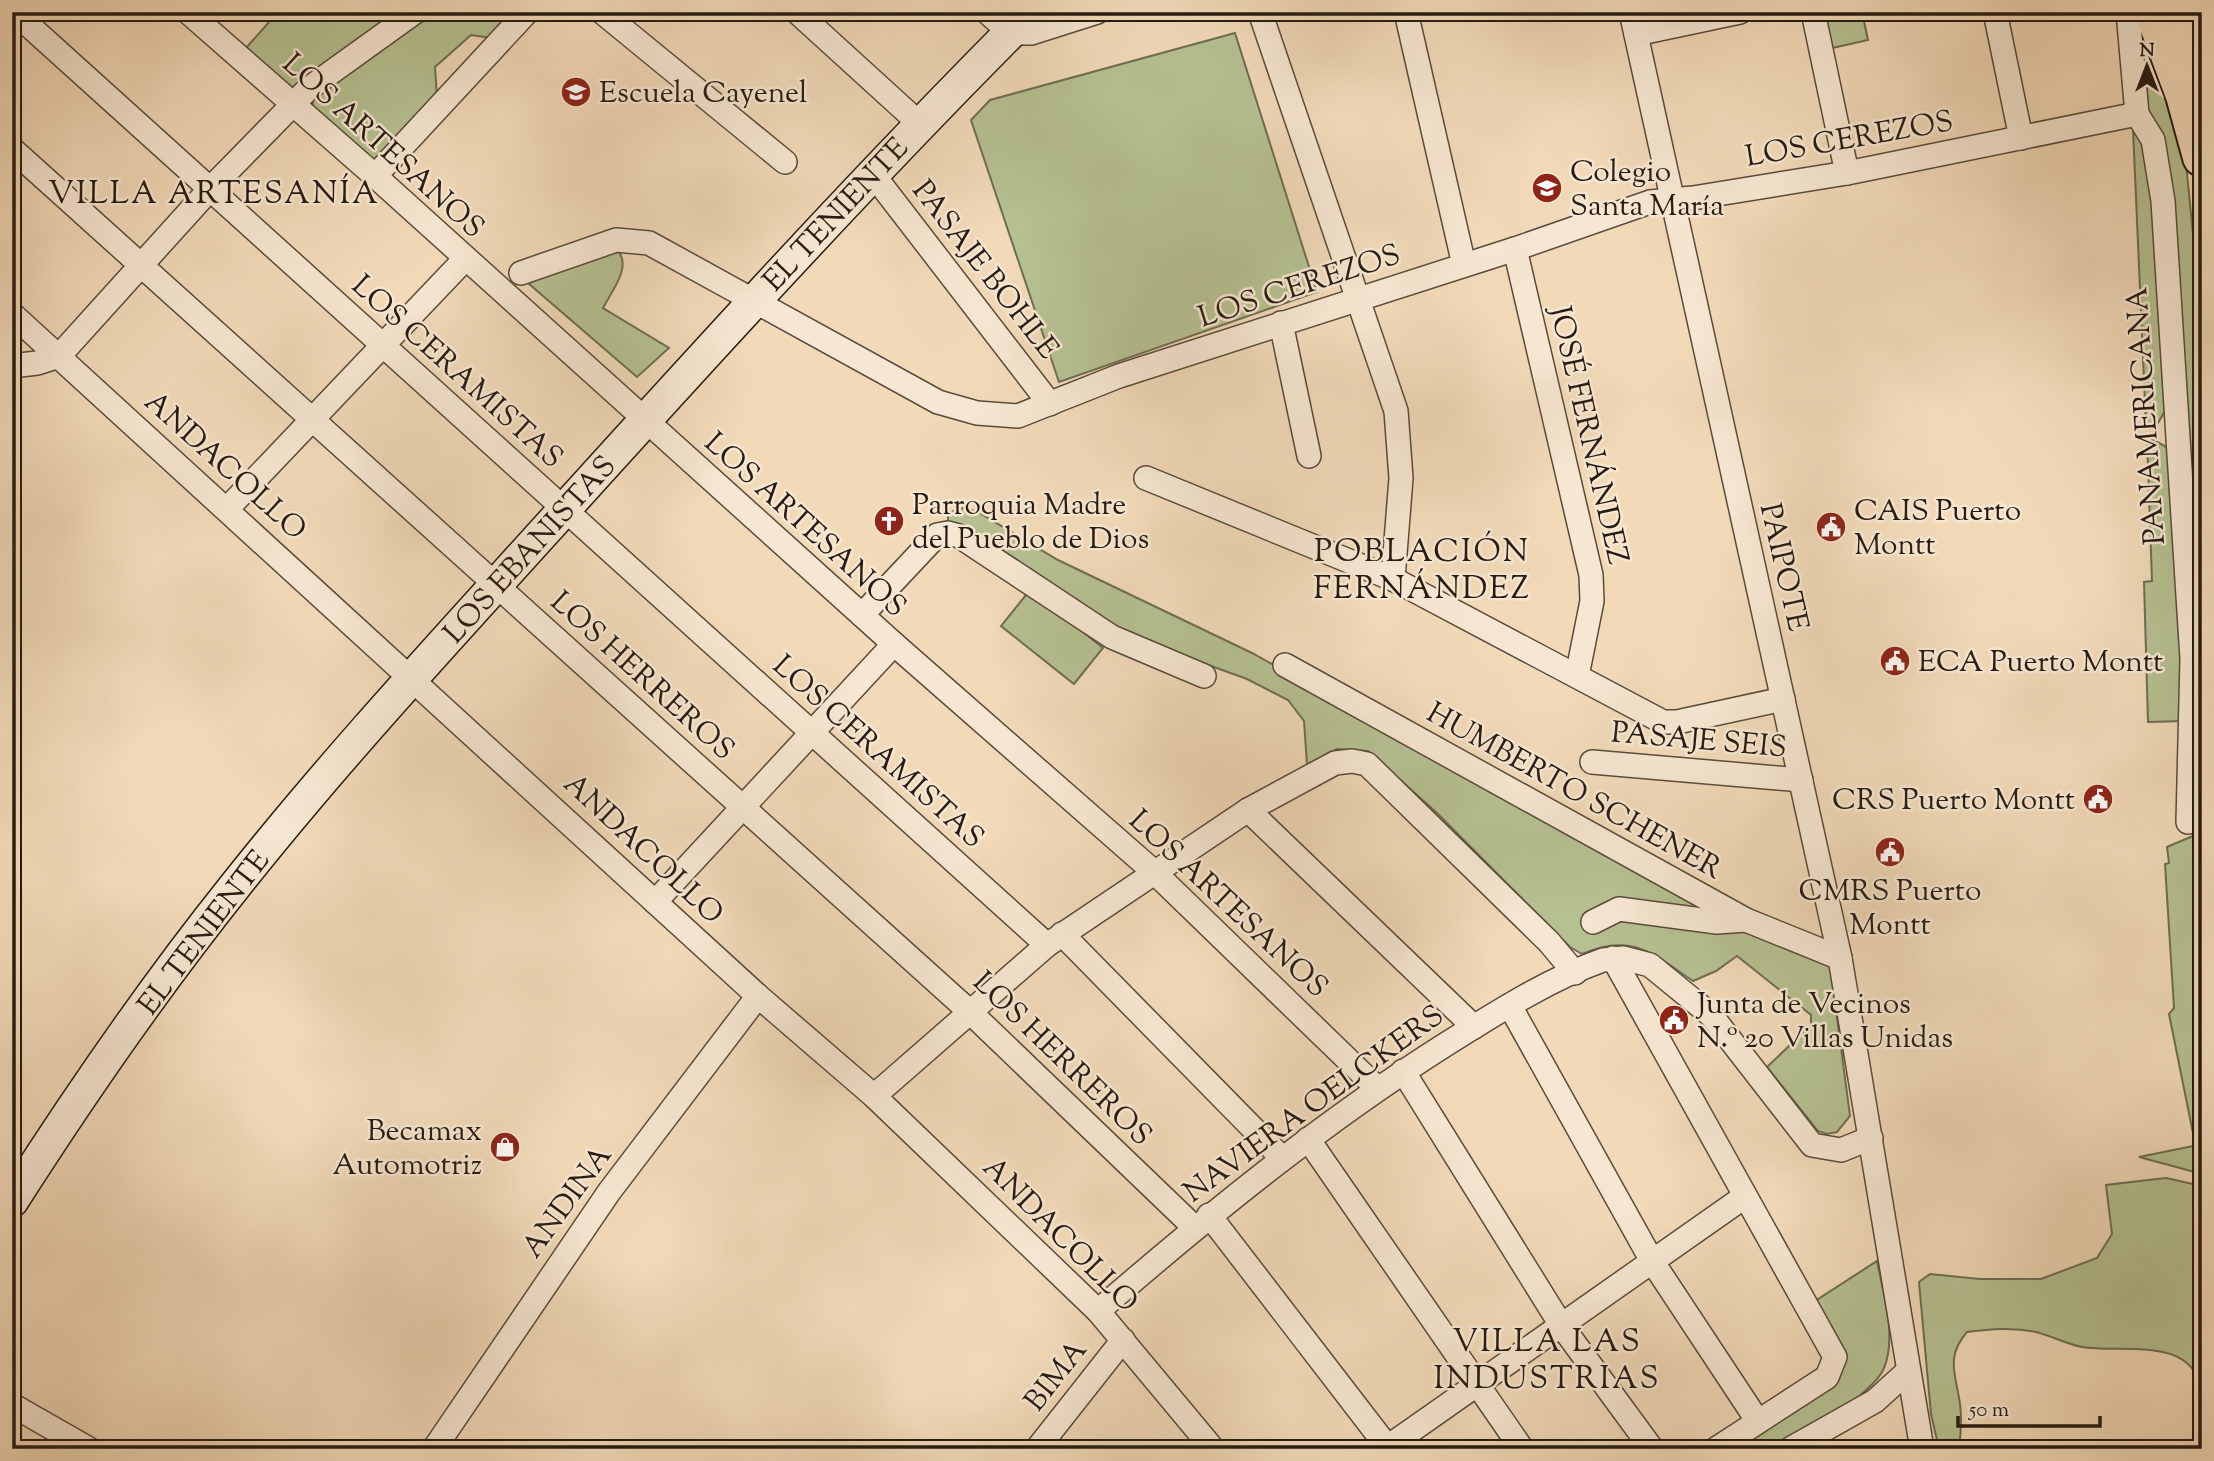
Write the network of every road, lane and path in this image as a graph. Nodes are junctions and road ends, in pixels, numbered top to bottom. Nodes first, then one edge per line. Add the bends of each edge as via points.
1 (188, 12) edge
2 (415, 12) edge
3 (527, 12) edge
4 (602, 12) edge
5 (797, 12) edge
6 (1097, 12) edge
7 (1261, 12) edge
8 (1406, 12) edge
9 (1740, 12) edge
10 (1813, 12) edge
11 (1995, 12) edge
12 (2128, 12) edge
13 (2154, 12) edge
14 (2194, 12) edge
15 (13, 13) edge
16 (1009, 19) edge
17 (1634, 23) edge
18 (292, 106) junction
19 (2202, 108) edge
20 (2137, 114) junction
21 (920, 124) junction
22 (2021, 138) junction
23 (12, 149) edge
24 (2202, 157) edge
25 (785, 162) dead end
26 (872, 173) junction
27 (1847, 173) junction
28 (375, 176) junction
29 (210, 190) junction
30 (1674, 201) junction
31 (1515, 249) junction
32 (465, 259) junction
33 (142, 265) junction
34 (1464, 265) junction
35 (521, 273) dead end
36 (1359, 297) junction
37 (754, 301) junction
38 (12, 314) edge
39 (1281, 323) junction
40 (382, 344) junction
41 (59, 356) junction
42 (12, 366) edge
43 (1050, 404) junction
44 (311, 418) junction
45 (645, 421) junction
46 (1309, 456) dead end
47 (1146, 478) dead end
48 (227, 509) junction
49 (565, 510) junction
50 (1393, 579) junction
51 (496, 585) junction
52 (862, 615) junction
53 (894, 644) junction
54 (1284, 665) dead end
55 (1204, 676) dead end
56 (1577, 676) junction
57 (412, 678) junction
58 (1783, 699) junction
59 (812, 733) junction
60 (1592, 762) dead end
61 (1801, 780) junction
62 (743, 807) junction
63 (1248, 810) junction
64 (2188, 822) dead end
65 (1153, 872) junction
66 (655, 902) junction
67 (1746, 920) junction
68 (1594, 922) dead end
69 (1054, 940) junction
70 (1613, 958) junction
71 (1840, 958) junction
72 (1575, 973) junction
73 (758, 996) junction
74 (1510, 1006) junction
75 (969, 1011) junction
76 (1474, 1027) junction
77 (1403, 1071) junction
78 (1377, 1088) junction
79 (874, 1096) junction
80 (1871, 1138) junction
81 (1308, 1139) junction
82 (1282, 1158) junction
83 (1744, 1197) junction
84 (12, 1201) edge
85 (1201, 1221) junction
86 (1652, 1261) junction
87 (1098, 1311) junction
88 (1561, 1325) junction
89 (1123, 1340) junction
90 (1908, 1371) junction
91 (1477, 1385) junction
92 (12, 1405) edge
93 (1758, 1420) junction
94 (1387, 1448) edge
95 (89, 1449) edge
96 (434, 1449) edge
97 (1037, 1449) edge
98 (1213, 1449) edge
99 (1522, 1449) edge
100 (1652, 1449) edge
101 (1716, 1449) edge
102 (1790, 1449) edge
103 (1922, 1449) edge

1 - 18 street, LOS ARTESANOS
2 - 18 street via 308,89
3 - 28 street
4 - 25 street
5 - 21 street
6 - 16 street via 1031,33
7 - 36 street
8 - 34 street
9 - 17 street
10 - 27 street
11 - 22 street
12 - 20 street, PANAMERICANA
13 - 24 highway via 2185,94
14 - 19 highway
15 - 29 street, LOS CERAMISTAS
16 - 21 main road, EL TENIENTE
17 - 30 street, PAIPOTE
18 - 28 street, LOS ARTESANOS
18 - 29 street
20 - 22 street, LOS CEREZOS
20 - 64 street, PANAMERICANA via 2153,140 2164,201 2192,659
21 - 26 main road, EL TENIENTE
22 - 27 street, LOS CEREZOS
23 - 33 street, LOS HERREROS
26 - 37 main road, EL TENIENTE
26 - 43 street, PASAJE BOHLE
27 - 30 street, LOS CEREZOS
28 - 32 street, LOS ARTESANOS
29 - 33 street
29 - 40 street, LOS CERAMISTAS
30 - 31 street, LOS CEREZOS via 1650,202
30 - 58 street, PAIPOTE
31 - 34 street, LOS CEREZOS
31 - 56 street, JOSÉ FERNÁNDEZ via 1591,575 1592,601
32 - 40 street
32 - 45 street, LOS ARTESANOS
33 - 41 street
33 - 44 street, LOS HERREROS
34 - 36 street, LOS CEREZOS
35 - 37 street, LOS CEREZOS via 615,240 631,239 649,243
36 - 39 street, LOS CEREZOS
36 - 50 street via 1399,431 1400,504
37 - 43 street, LOS CEREZOS via 938,402 997,417 1017,416
37 - 45 main road, EL TENIENTE
38 - 41 street, ANDACOLLO
39 - 43 street, LOS CEREZOS via 1119,376
39 - 46 street
40 - 44 street
40 - 49 street, LOS CERAMISTAS
41 - 42 street
41 - 48 street, ANDACOLLO
44 - 48 street
44 - 51 street, LOS HERREROS
45 - 49 main road, LOS EBANISTAS
45 - 52 street, LOS ARTESANOS
47 - 50 street
48 - 57 street, ANDACOLLO
49 - 51 main road, LOS EBANISTAS
49 - 59 street, LOS CERAMISTAS
50 - 56 street
51 - 57 main road, LOS EBANISTAS
51 - 62 street, LOS HERREROS
52 - 53 street, LOS ARTESANOS
52 - 55 street via 937,535 947,533 959,536 1112,637
53 - 59 street
53 - 65 street, LOS ARTESANOS
54 - 67 street, HUMBERTO SCHENER
56 - 58 street via 1663,722
57 - 66 street, ANDACOLLO
57 - 84 main road, EL TENIENTE via 227,897 81,1095
58 - 61 street, PAIPOTE
59 - 62 street
59 - 69 street, LOS CERAMISTAS
60 - 61 street, PASAJE SEIS
61 - 71 street, PAIPOTE
62 - 66 street
62 - 75 street, LOS HERREROS
63 - 65 street
63 - 72 street via 1335,763 1367,764
63 - 76 street
65 - 69 street
65 - 78 street, LOS ARTESANOS
66 - 73 street, ANDACOLLO
67 - 68 street via 1709,921 1619,909
67 - 71 street, HUMBERTO SCHENER
69 - 75 street
69 - 82 street, LOS CERAMISTAS
70 - 72 street, NAVIERA OELCKERS
70 - 80 street via 1650,965 1711,1015 1812,1144 1841,1150
70 - 83 street
71 - 80 street, PAIPOTE
72 - 74 street, NAVIERA OELCKERS
73 - 79 street, ANDACOLLO
73 - 96 street, ANDINA via 602,1202
74 - 76 street, NAVIERA OELCKERS
74 - 86 street
75 - 79 street
75 - 85 street, LOS HERREROS
76 - 77 street, NAVIERA OELCKERS
77 - 78 street, NAVIERA OELCKERS
77 - 88 street
78 - 81 street, NAVIERA OELCKERS
79 - 87 street, ANDACOLLO
80 - 90 street, PAIPOTE
81 - 82 street, NAVIERA OELCKERS
81 - 91 street
82 - 85 street, NAVIERA OELCKERS
83 - 86 street
83 - 93 street via 1835,1357 1827,1377
85 - 87 street, NAVIERA OELCKERS
85 - 94 street, LOS HERREROS
86 - 88 street
86 - 93 street
87 - 89 street, ANDACOLLO
88 - 91 street
88 - 100 street
89 - 97 street, BIMA
89 - 98 street, ANDACOLLO
90 - 102 street via 1875,1401
90 - 103 street, PAIPOTE
91 - 94 street
91 - 99 street
92 - 95 street
93 - 101 street

